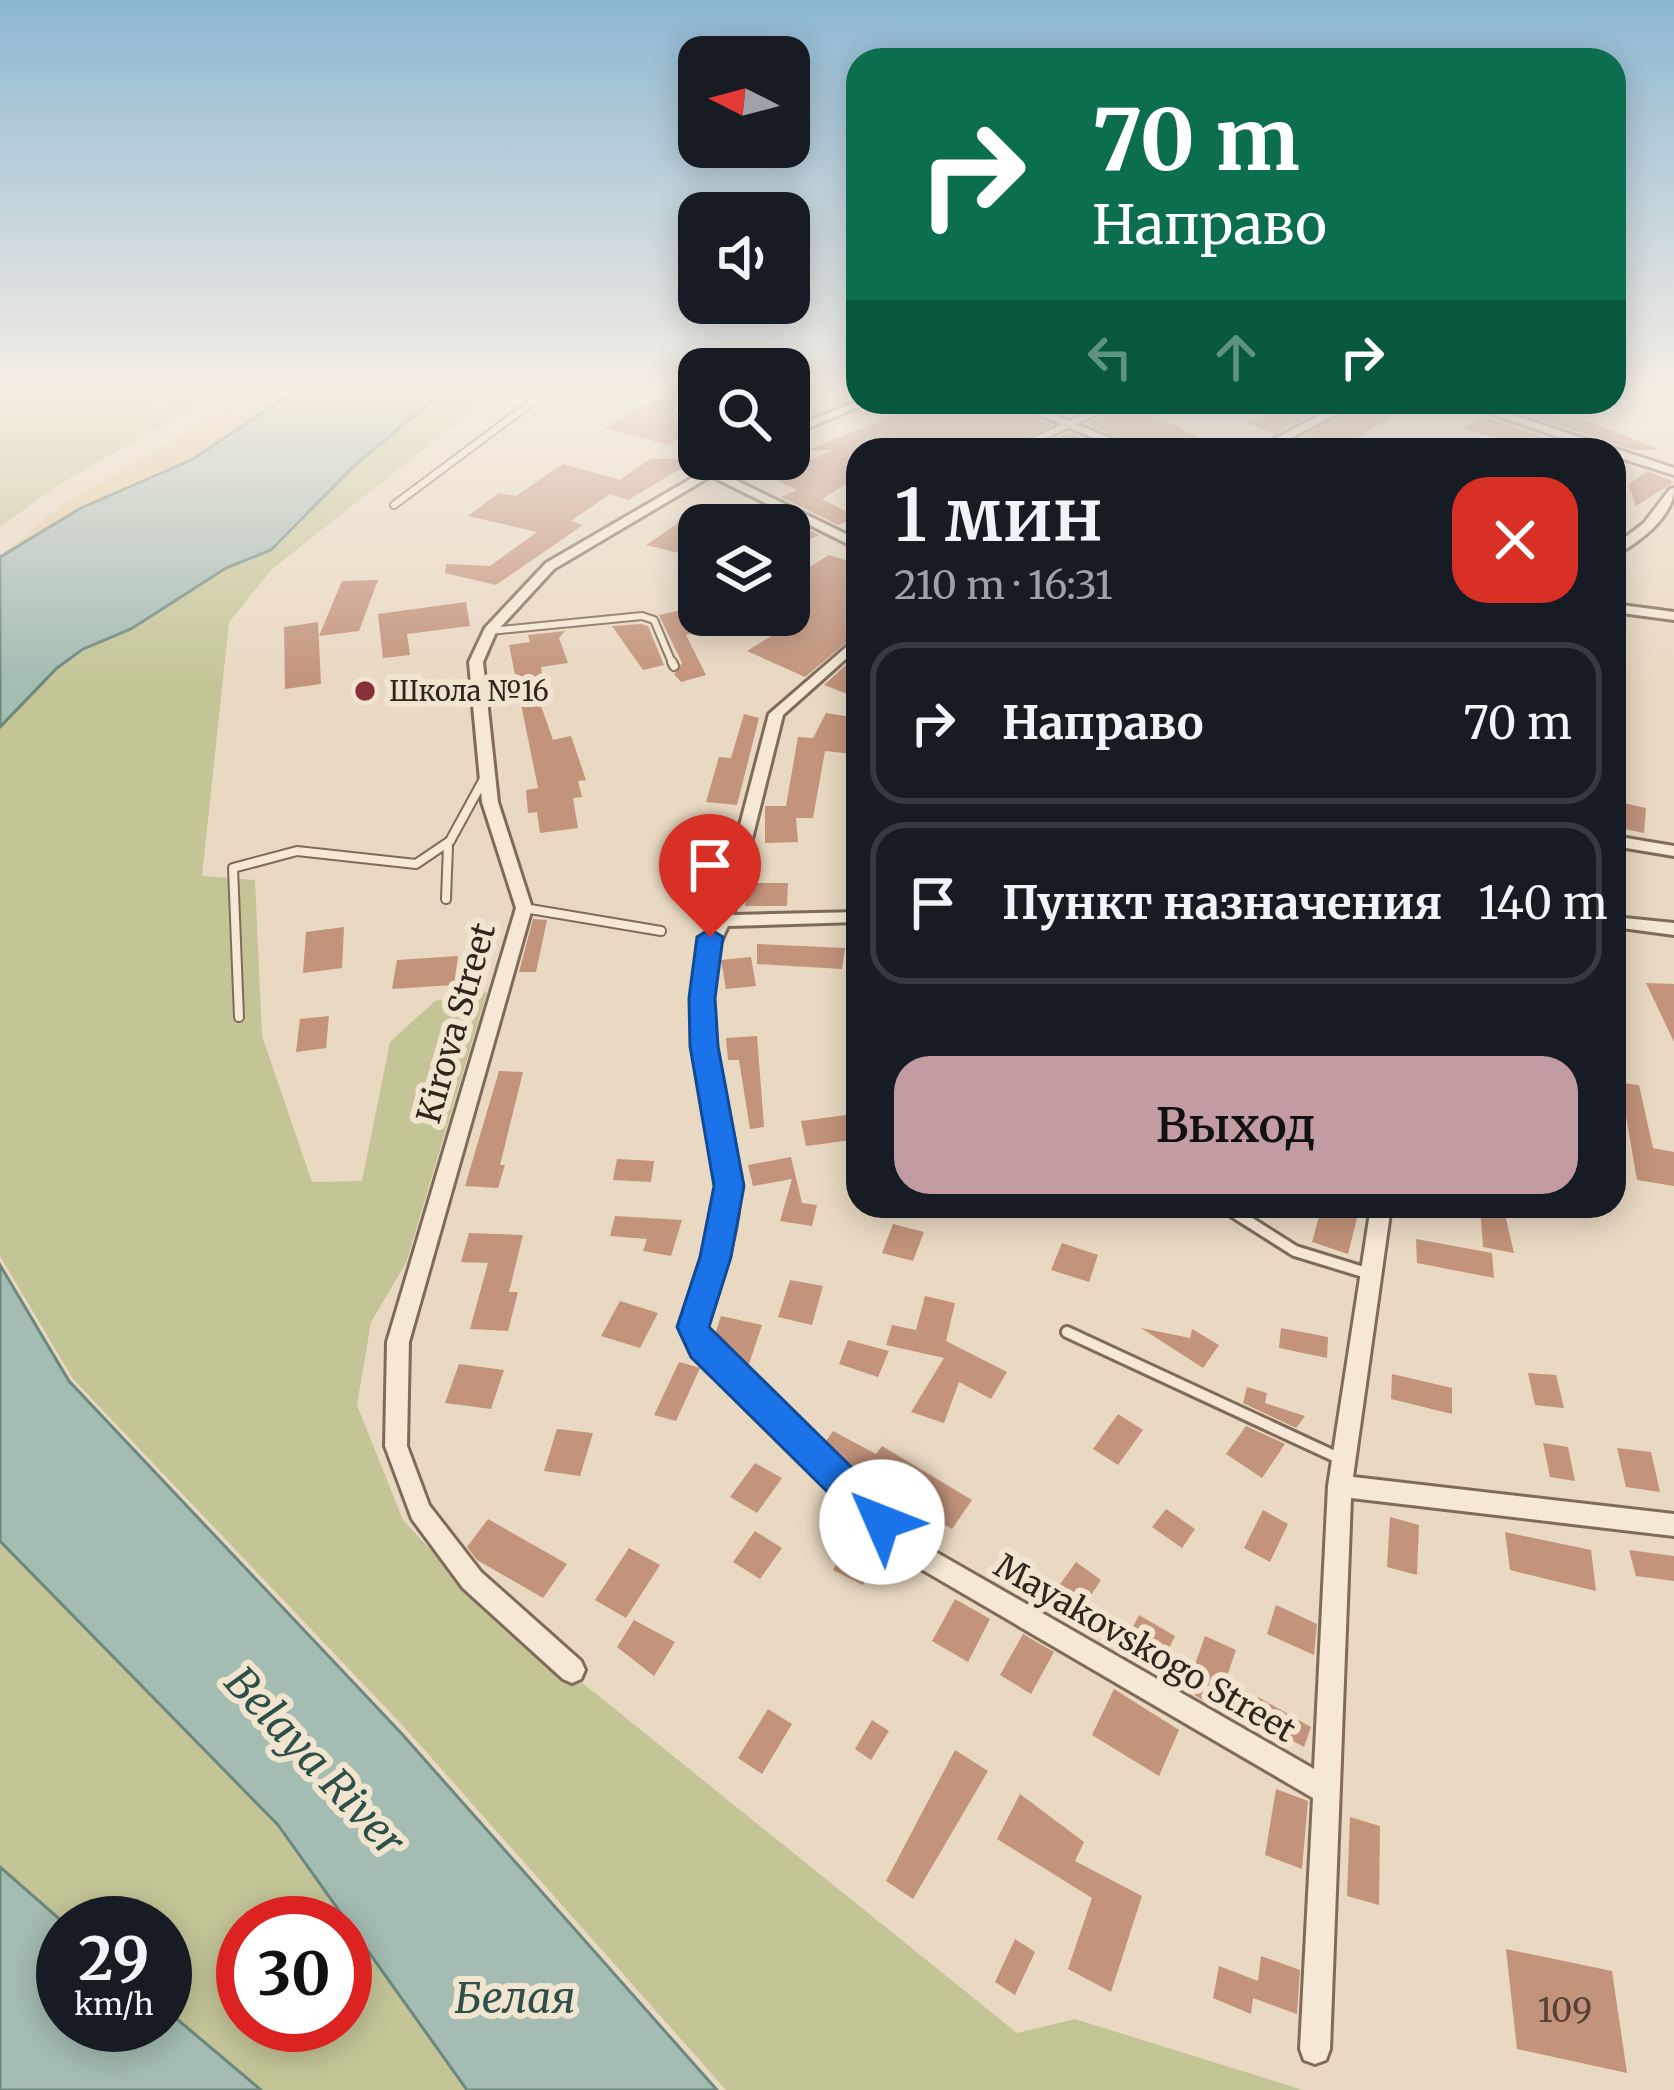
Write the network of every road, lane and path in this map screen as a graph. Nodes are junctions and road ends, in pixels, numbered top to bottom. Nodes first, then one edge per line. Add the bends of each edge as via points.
1 (416, 489) edge
2 (683, 489) edge
3 (744, 489) edge
4 (1674, 490) edge
5 (394, 505) dead end
6 (846, 539) edge
7 (1626, 543) edge
8 (1626, 610) edge
9 (1674, 616) edge
10 (490, 631) junction
11 (846, 650) edge
12 (674, 666) dead end
13 (487, 772) junction
14 (1626, 843) edge
15 (448, 846) junction
16 (1674, 851) edge
17 (446, 899) dead end
18 (524, 908) junction
19 (846, 917) edge
20 (723, 920) junction
21 (1626, 923) edge
22 (1674, 929) edge
23 (661, 931) dead end
24 (239, 1017) dead end
25 (1243, 1218) edge
26 (1379, 1218) edge
27 (1370, 1275) junction
28 (1066, 1333) dead end
29 (1341, 1473) junction
30 (1674, 1525) edge
31 (572, 1670) dead end
32 (1325, 1790) junction
33 (1315, 2049) dead end

1 - 5 lane
2 - 10 street via 550,566
3 - 6 street
4 - 7 street
8 - 9 street
10 - 12 lane via 536,631 634,611 654,620
10 - 13 street, Kirova Street via 476,662
11 - 20 street, Mayakovskogo Street via 776,714
13 - 15 lane
13 - 18 street, Kirova Street
14 - 16 street
15 - 17 lane
15 - 24 lane via 400,868 301,850 233,868
18 - 23 lane
18 - 31 street, Kirova Street via 398,1342 396,1446 420,1511 472,1580
19 - 20 street
20 - 32 street, Mayakovskogo Street via 710,937 702,998 729,1186 693,1327 702,1347 912,1551
21 - 22 street
25 - 27 lane via 1295,1252
26 - 27 street
27 - 29 street
28 - 29 lane
29 - 30 street
29 - 32 street
32 - 33 street

